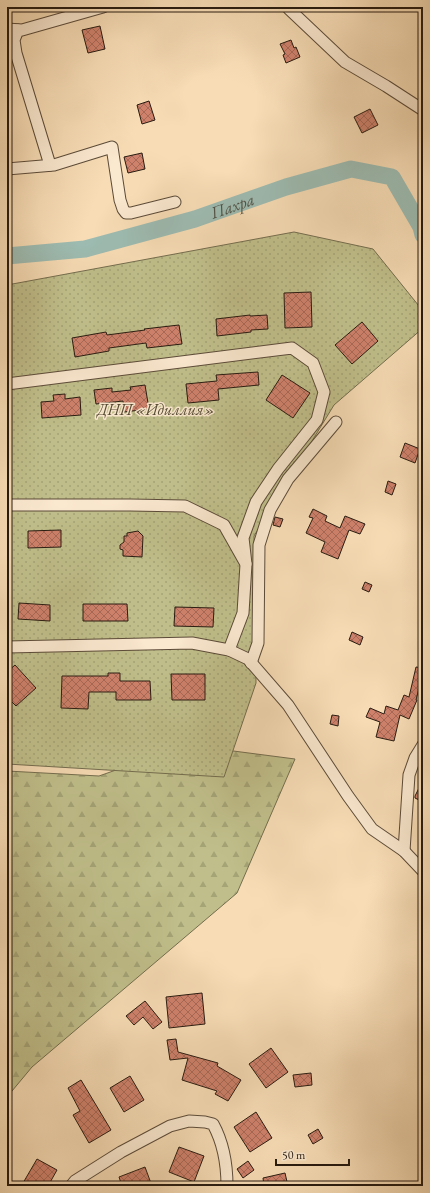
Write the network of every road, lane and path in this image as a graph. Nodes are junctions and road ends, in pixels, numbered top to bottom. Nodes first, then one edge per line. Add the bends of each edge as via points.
1 (103, 7) edge
2 (288, 7) edge
3 (12, 30) edge
4 (423, 110) edge
5 (50, 165) junction
6 (7, 169) edge
7 (175, 202) dead end
8 (7, 384) edge
9 (336, 422) dead end
10 (7, 504) edge
11 (246, 564) junction
12 (7, 647) edge
13 (229, 650) junction
14 (251, 663) junction
15 (423, 745) edge
16 (404, 851) junction
17 (423, 871) edge
18 (71, 1186) edge
19 (227, 1186) edge

1 - 3 street via 22,30
2 - 4 street via 345,62
3 - 5 street via 16,53
5 - 6 street
5 - 7 street via 112,147 120,200 126,213
8 - 11 street via 292,348 313,363 324,392 317,420 278,469 256,502 243,538
9 - 14 street via 288,479 270,510 258,545 258,643
10 - 11 street via 185,506 224,525
11 - 13 street via 244,613
12 - 13 street via 192,643
13 - 14 street
14 - 16 street via 288,704 372,829
15 - 16 street via 409,775
16 - 17 street
18 - 19 street via 74,1181 121,1152 170,1126 189,1121 213,1124 225,1155

